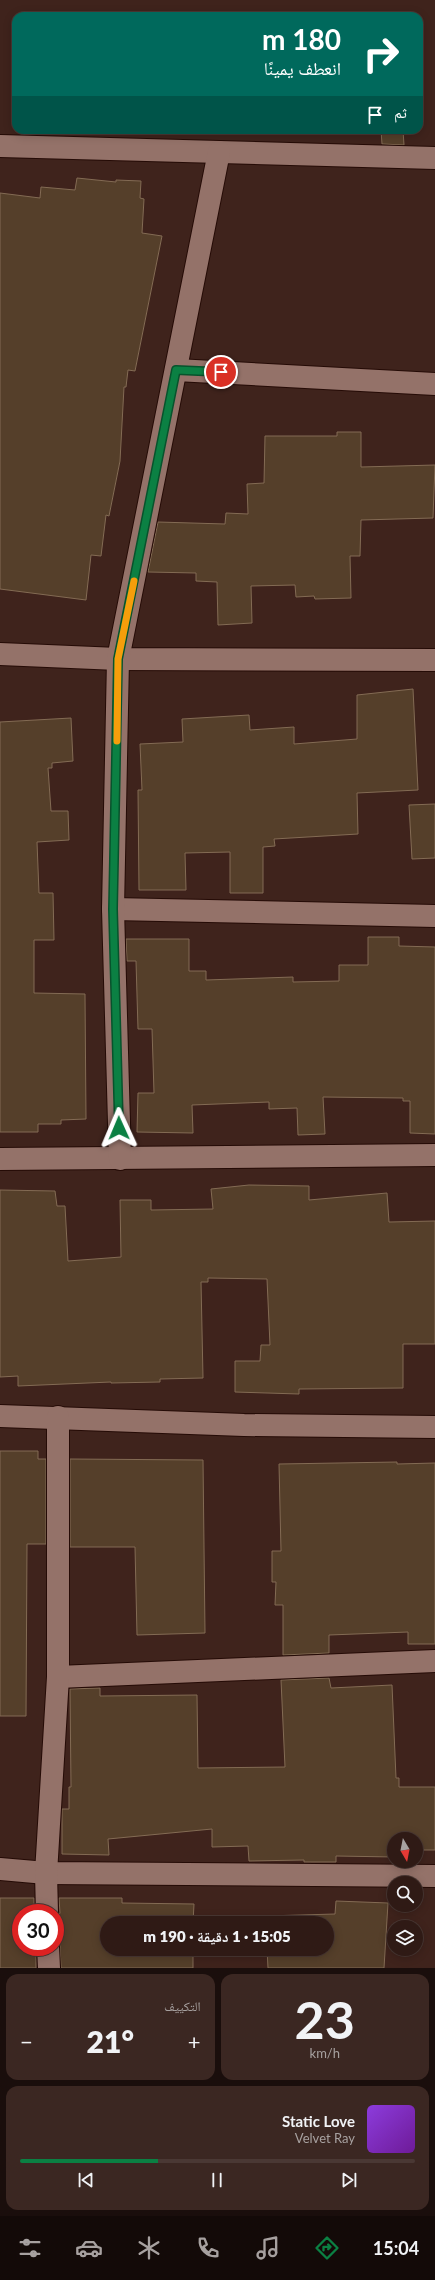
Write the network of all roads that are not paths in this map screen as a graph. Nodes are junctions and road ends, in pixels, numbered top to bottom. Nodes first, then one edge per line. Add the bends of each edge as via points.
1 (0, 146) edge
2 (219, 152) junction
3 (435, 158) edge
4 (176, 370) junction
5 (435, 384) edge
6 (0, 654) edge
7 (118, 659) junction
8 (435, 660) edge
9 (113, 909) junction
10 (435, 916) edge
11 (435, 1155) edge
12 (0, 1159) edge
13 (120, 1159) junction
14 (0, 1416) edge
15 (58, 1417) junction
16 (435, 1427) edge
17 (435, 1661) edge
18 (58, 1677) junction
19 (0, 1869) edge
20 (46, 1873) junction
21 (435, 1876) edge
22 (47, 1904) edge
23 (48, 1956) edge
24 (49, 1968) edge

1 - 2 street
2 - 3 street
2 - 4 street
4 - 5 street
4 - 7 street
6 - 7 street
7 - 8 street
7 - 9 street
9 - 10 street
9 - 13 street
11 - 13 street
12 - 13 street
14 - 15 street
15 - 16 street via 244,1424
15 - 18 street
17 - 18 street
18 - 20 street
19 - 20 street
20 - 21 street
20 - 22 street
23 - 24 street

